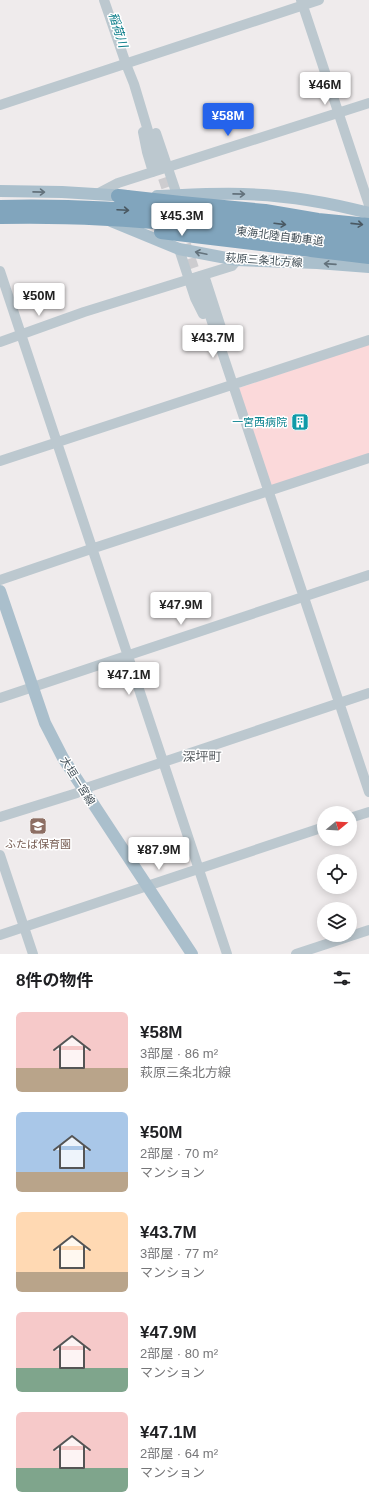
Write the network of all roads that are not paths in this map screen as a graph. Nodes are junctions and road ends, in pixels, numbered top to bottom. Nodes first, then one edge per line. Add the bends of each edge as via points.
1 (104, 0) edge
2 (319, 0) edge
3 (302, 3) edge
4 (126, 64) junction
5 (369, 103) edge
6 (0, 105) edge
7 (339, 113) junction
8 (160, 168) junction
9 (0, 192) edge
10 (96, 194) junction
11 (177, 195) junction
12 (118, 196) junction
13 (0, 200) edge
14 (368, 201) edge
15 (0, 207) edge
16 (369, 213) edge
17 (0, 217) edge
18 (122, 225) junction
19 (369, 225) edge
20 (369, 237) edge
21 (369, 247) edge
22 (179, 249) junction
23 (369, 257) edge
24 (237, 260) junction
25 (369, 267) edge
26 (0, 271) edge
27 (197, 279) junction
28 (21, 335) junction
29 (369, 340) edge
30 (0, 342) edge
31 (234, 385) junction
32 (56, 442) junction
33 (369, 458) edge
34 (0, 461) edge
35 (268, 492) junction
36 (91, 549) junction
37 (369, 575) edge
38 (0, 580) edge
39 (0, 591) edge
40 (303, 596) junction
41 (0, 614) edge
42 (128, 655) junction
43 (29, 689) junction
44 (369, 693) edge
45 (0, 698) edge
46 (339, 703) junction
47 (163, 762) junction
48 (80, 791) junction
49 (369, 792) edge
50 (369, 812) edge
51 (357, 816) edge
52 (0, 817) edge
53 (317, 829) edge
54 (0, 855) edge
55 (198, 870) junction
56 (144, 887) junction
57 (24, 927) junction
58 (369, 930) edge
59 (0, 935) edge
60 (33, 954) edge
61 (184, 954) edge
62 (192, 954) edge
63 (227, 954) edge
64 (296, 954) edge

1 - 4 street
2 - 3 street
3 - 4 street
3 - 7 street
4 - 6 street
4 - 8 street via 143,93
4 - 8 street via 131,96 144,133 146,152
5 - 7 street
7 - 8 street
7 - 14 street
8 - 10 street
8 - 11 street
9 -> 10 main road
10 - 12 main road
11 - 12 main road
11 -> 16 main road via 285,196
12 -> 19 highway
13 - 18 main road, 萩原三条北方線 via 43,204
15 -> 20 highway, 東海北陸自動車道 via 96,208 191,214
17 - 21 highway, 東海北陸自動車道 via 97,219 190,225
18 - 22 main road, 萩原三条北方線
18 - 23 highway
24 -> 22 main road, 萩原三条北方線
22 - 27 street
25 -> 24 main road, 萩原三条北方線
24 - 27 street via 232,266
26 - 28 street
27 - 28 street via 84,312
27 - 31 street via 218,352
27 - 31 street via 229,355
28 - 30 street
28 - 32 street
29 - 31 street
31 - 32 street
31 - 35 street
32 - 34 street
32 - 36 street
33 - 35 street
35 - 36 street
35 - 40 street
36 - 38 street
36 - 42 street
37 - 40 street
39 - 43 main road, 大垣一宮線
40 - 42 street
40 - 46 street
41 - 43 main road, 大垣一宮線
42 - 43 street
42 - 47 street
43 - 45 street
43 - 48 main road, 大垣一宮線
44 - 46 street
46 - 47 street
46 - 49 street
47 - 48 street
47 - 55 street
48 - 52 street
48 - 56 main road, 大垣一宮線
50 - 51 street
53 - 55 street
54 - 57 street
55 - 56 street
55 - 63 street
56 - 57 street
56 - 61 main road, 大垣一宮線
56 - 62 main road, 大垣一宮線
57 - 59 street
57 - 60 street
58 - 64 street

